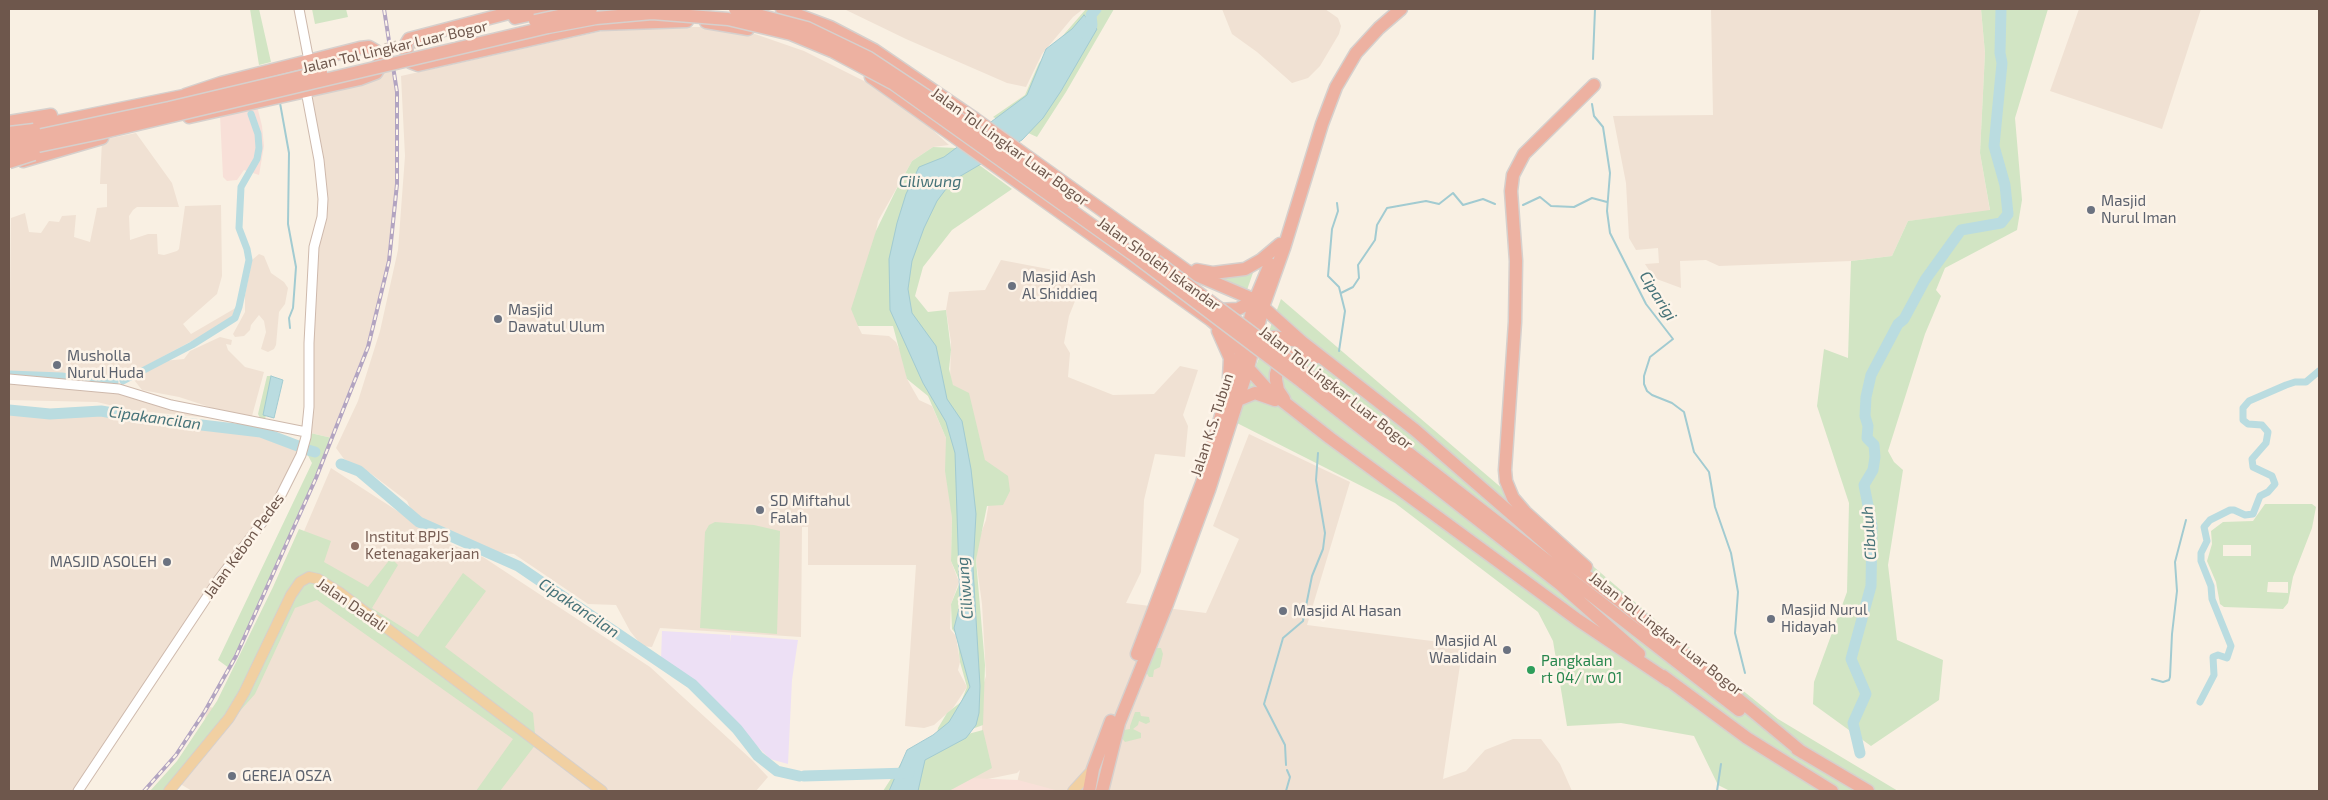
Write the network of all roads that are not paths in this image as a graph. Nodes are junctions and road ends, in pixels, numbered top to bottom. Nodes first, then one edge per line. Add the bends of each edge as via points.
1 (299, 9) edge
2 (524, 9) edge
3 (556, 9) edge
4 (591, 9) edge
5 (735, 9) edge
6 (782, 9) edge
7 (1401, 9) edge
8 (758, 30) junction
9 (420, 42) tunnel mouth
10 (368, 54) tunnel mouth
11 (421, 59) dead end
12 (303, 65) junction
13 (371, 70) dead end
14 (1594, 85) dead end
15 (304, 90) junction
16 (117, 114) junction
17 (9, 122) edge
18 (36, 126) junction
19 (9, 132) edge
20 (100, 133) junction
21 (9, 142) edge
22 (76, 145) junction
23 (41, 148) junction
24 (9, 153) edge
25 (9, 162) edge
26 (9, 166) edge
27 (1290, 224) junction
28 (1280, 244) junction
29 (1169, 259) junction
30 (1259, 304) junction
31 (1191, 306) junction
32 (1211, 320) junction
33 (1302, 342) junction
34 (1248, 350) junction
35 (1325, 360) junction
36 (1248, 368) junction
37 (1305, 378) junction
38 (9, 379) edge
39 (1238, 400) junction
40 (1224, 406) junction
41 (1293, 408) junction
42 (306, 432) junction
43 (1625, 605) junction
44 (1669, 681) junction
45 (1803, 753) junction
46 (1093, 769) junction
47 (78, 791) edge
48 (169, 791) edge
49 (602, 791) edge
50 (1073, 791) edge
51 (1090, 791) edge
52 (1102, 791) edge
53 (1832, 791) edge
54 (1868, 791) edge

1 - 12 main road
2 - 8 highway via 409,39 407,56 410,62 418,65 600,24 699,21
3 - 9 highway
4 - 16 highway, Jalan Tol Lingkar Luar Bogor, bridge
5 - 37 highway, Jalan Tol Lingkar Luar Bogor, bridge via 807,28 899,76 1137,247
6 - 29 highway, Jalan Sholeh Iskandar via 855,39 898,66
7 - 27 highway via 1365,42 1347,67 1322,124
8 - 11 highway via 722,16 662,11 607,14
8 - 31 highway, Jalan Sholeh Iskandar via 806,44 876,80
10 - 12 highway
12 - 15 highway via 369,47 380,58 376,73
12 - 16 highway
13 - 15 highway
14 - 43 highway via 1524,154 1513,175 1515,322 1505,470 1513,498 1525,512
15 - 22 highway, bridge
15 - 42 main road, Jalan Kebon Pedes via 319,160 323,199 314,247
16 - 17 highway via 76,112
16 - 18 highway
16 - 19 highway, bridge
16 - 21 highway, Jalan Tol Lingkar Luar Bogor, bridge
18 - 19 highway
18 - 23 highway
20 - 24 highway, Jalan Tol Lingkar Luar Bogor, bridge
20 - 25 highway, bridge
20 - 37 highway, Jalan Tol Lingkar Luar Bogor, bridge via 596,18 652,13 728,19 761,26 832,51 894,84
22 - 23 highway
22 - 26 highway
23 - 24 highway
27 - 28 highway
27 - 30 highway via 1268,292
28 - 29 highway via 1245,269 1230,272 1198,270
28 - 30 highway
29 - 30 highway, Jalan Sholeh Iskandar via 1187,271
30 - 31 highway via 1232,310
30 - 33 highway, Jalan Sholeh Iskandar
30 - 34 highway
31 - 32 highway, Jalan Sholeh Iskandar
32 - 34 highway, Jalan Sholeh Iskandar
32 - 40 highway via 1230,358
33 - 34 highway via 1274,337
33 - 35 highway, Jalan Sholeh Iskandar
34 - 36 highway, Jalan K.S. Tubun
34 - 40 highway, Jalan K.S. Tubun
35 - 41 highway via 1305,353 1280,361 1276,374 1278,390
35 - 43 highway, Jalan Sholeh Iskandar via 1432,444 1560,556
36 - 39 highway, Jalan K.S. Tubun
36 - 41 highway via 1266,388
37 - 44 highway, Jalan Tol Lingkar Luar Bogor via 1560,584
37 - 45 highway, Jalan Tol Lingkar Luar Bogor via 1743,714
38 - 42 main road via 119,389 171,405
39 - 41 highway via 1260,394
39 - 52 highway, Jalan K.S. Tubun via 1179,572 1118,723
40 - 46 highway, Jalan K.S. Tubun via 1202,483 1170,572
41 - 44 highway via 1564,610
42 - 47 main road, Jalan Kebon Pedes via 302,455 277,504 219,579
43 - 45 highway
44 - 53 highway, Jalan Tol Lingkar Luar Bogor via 1747,738
45 - 54 highway, Jalan Tol Lingkar Luar Bogor
46 - 50 main road
46 - 51 highway, Jalan K.S. Tubun
48 - 49 main road, Jalan Dadali via 229,718 291,595 309,576 339,592

